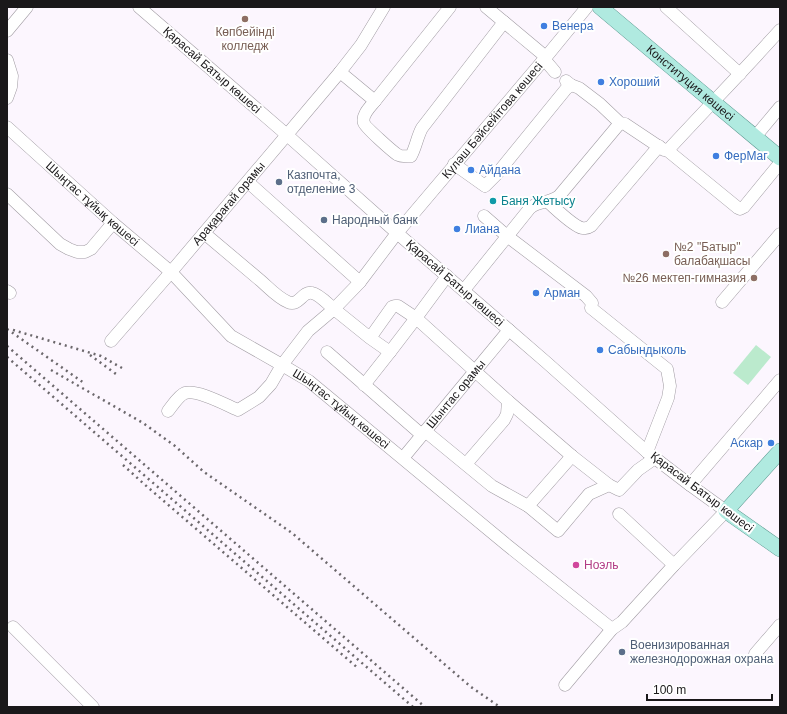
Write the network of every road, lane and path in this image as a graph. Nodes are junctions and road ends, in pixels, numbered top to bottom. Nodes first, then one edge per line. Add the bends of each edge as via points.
1 (27, 7) edge
2 (139, 7) edge
3 (384, 7) edge
4 (450, 7) edge
5 (486, 7) edge
6 (587, 7) edge
7 (600, 7) edge
8 (666, 7) edge
9 (504, 22) junction
10 (780, 30) edge
11 (7, 31) edge
12 (545, 58) junction
13 (7, 60) edge
14 (340, 72) junction
15 (555, 72) dead end
16 (740, 74) junction
17 (7, 98) edge
18 (375, 101) junction
19 (713, 102) junction
20 (780, 107) edge
21 (620, 123) junction
22 (7, 127) edge
23 (287, 135) junction
24 (755, 137) junction
25 (663, 148) junction
26 (780, 158) edge
27 (780, 163) edge
28 (454, 164) junction
29 (248, 182) junction
30 (7, 194) edge
31 (548, 202) junction
32 (484, 216) dead end
33 (113, 223) junction
34 (204, 233) junction
35 (397, 233) junction
36 (780, 234) edge
37 (507, 236) junction
38 (171, 272) junction
39 (447, 276) junction
40 (360, 282) junction
41 (464, 290) junction
42 (722, 302) dead end
43 (334, 309) junction
44 (416, 318) junction
45 (509, 330) junction
46 (370, 338) junction
47 (112, 341) dead end
48 (327, 352) dead end
49 (390, 352) junction
50 (282, 365) junction
51 (474, 371) junction
52 (780, 380) edge
53 (364, 384) junction
54 (508, 401) junction
55 (168, 411) dead end
56 (424, 433) junction
57 (780, 451) edge
58 (651, 455) junction
59 (572, 456) junction
60 (403, 458) junction
61 (466, 464) junction
62 (609, 485) junction
63 (690, 486) junction
64 (528, 506) junction
65 (726, 511) junction
66 (619, 514) dead end
67 (780, 549) edge
68 (674, 565) junction
69 (780, 625) edge
70 (13, 627) dead end
71 (612, 629) junction
72 (755, 654) dead end
73 (565, 685) dead end
74 (94, 707) edge

1 - 11 street
2 - 23 street, Қарасай Батыр көшесі
3 - 14 street, Арақарағай орамы via 361,45
4 - 18 street
5 - 9 street
6 - 12 street, Күләш Бәйсейітова көшесі
7 - 19 main road, Конституция көшесі
8 - 16 street
9 - 12 street
9 - 18 street via 422,128 411,156 398,155 364,124 365,114
10 - 16 street
12 - 15 street
12 - 28 street, Күләш Бәйсейітова көшесі
13 - 17 street via 12,76
14 - 18 street
14 - 23 street, Арақарағай орамы
16 - 19 street
19 - 24 main road, Конституция көшесі
19 - 25 street via 669,149
20 - 24 street
21 - 25 street
21 - 28 street via 600,104 568,83 566,89 485,186
21 - 31 street via 559,196
22 - 33 street, Шыңтас тұйық көшесі
23 - 29 street, Арақарағай орамы
23 - 35 street, Қарасай Батыр көшесі
24 - 26 main road, Конституция көшесі
25 - 27 street via 740,209
25 - 31 street via 588,228 578,227
28 - 35 street, Күләш Бәйсейітова көшесі
29 - 34 street, Арақарағай орамы
29 - 40 street
30 - 33 street via 60,244 77,252 91,249
31 - 37 street via 534,204
32 - 37 street
33 - 38 street, Шыңтас тұйық көшесі
34 - 38 street, Арақарағай орамы
34 - 43 street via 289,303 293,304 308,293 313,293
35 - 39 street, Қарасай Батыр көшесі
35 - 40 street, Күләш Бәйсейітова көшесі
36 - 42 street
37 - 41 street
37 - 58 street via 586,296 592,303 591,308 667,369 670,386 668,398
38 - 47 street, Арақарағай орамы
38 - 50 street, Шыңтас тұйық көшесі via 231,336
39 - 41 street, Қарасай Батыр көшесі
39 - 44 street
40 - 43 street, Күләш Бәйсейітова көшесі
41 - 45 street, Қарасай Батыр көшесі
43 - 46 street
43 - 50 street, Күләш Бәйсейітова көшесі via 308,332
44 - 46 street via 398,306 392,307
44 - 49 street
44 - 51 street
45 - 51 street, Шынтас орамы
45 - 58 street, Қарасай Батыр көшесі
46 - 49 street
48 - 53 street
49 - 53 street
50 - 55 street, Күләш Бәйсейітова көшесі via 271,384 259,397 238,410 192,392 181,395
50 - 60 street, Шыңтас тұйық көшесі via 309,381
51 - 54 street
51 - 56 street, Шынтас орамы
52 - 63 street
53 - 56 street
54 - 59 street
54 - 61 street via 504,420
56 - 60 street, Шынтас орамы
56 - 61 street
57 - 65 main road
58 - 62 street via 619,490
58 - 63 street, Қарасай Батыр көшесі
59 - 62 street
59 - 64 street
60 - 71 street, Шыңтас тұйық көшесі
61 - 64 street via 492,486
62 - 64 street via 589,494 558,531
63 - 65 street, Қарасай Батыр көшесі
65 - 67 main road, Қарасай Батыр көшесі
65 - 68 street
66 - 68 street
68 - 71 street via 622,622
69 - 72 street
70 - 74 street
71 - 73 street

